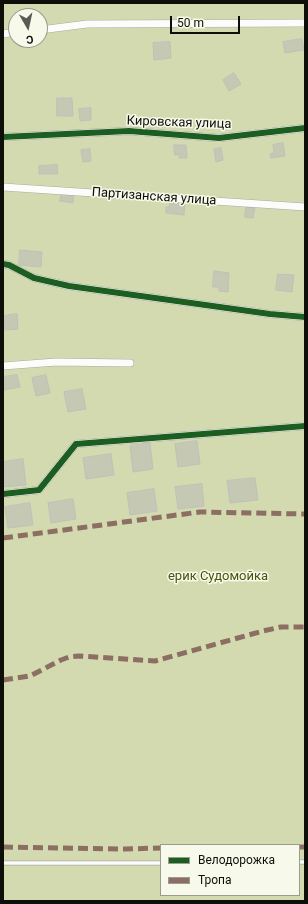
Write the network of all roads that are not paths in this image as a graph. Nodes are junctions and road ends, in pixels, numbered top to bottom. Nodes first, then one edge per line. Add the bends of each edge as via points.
1 (305, 23) edge
2 (48, 29) edge
3 (305, 128) edge
4 (3, 137) edge
5 (3, 187) edge
6 (305, 207) edge
7 (3, 264) edge
8 (305, 317) edge
9 (130, 363) dead end
10 (3, 366) edge
11 (305, 426) edge
12 (3, 494) edge
13 (3, 863) edge
14 (160, 863) edge

1 - 2 street via 87,24
3 - 4 street, Кировская улица via 219,138 129,131
5 - 6 street, Партизанская улица
7 - 8 street via 34,278 69,286
9 - 10 street via 56,362
11 - 12 street via 76,444 39,490
13 - 14 lane

